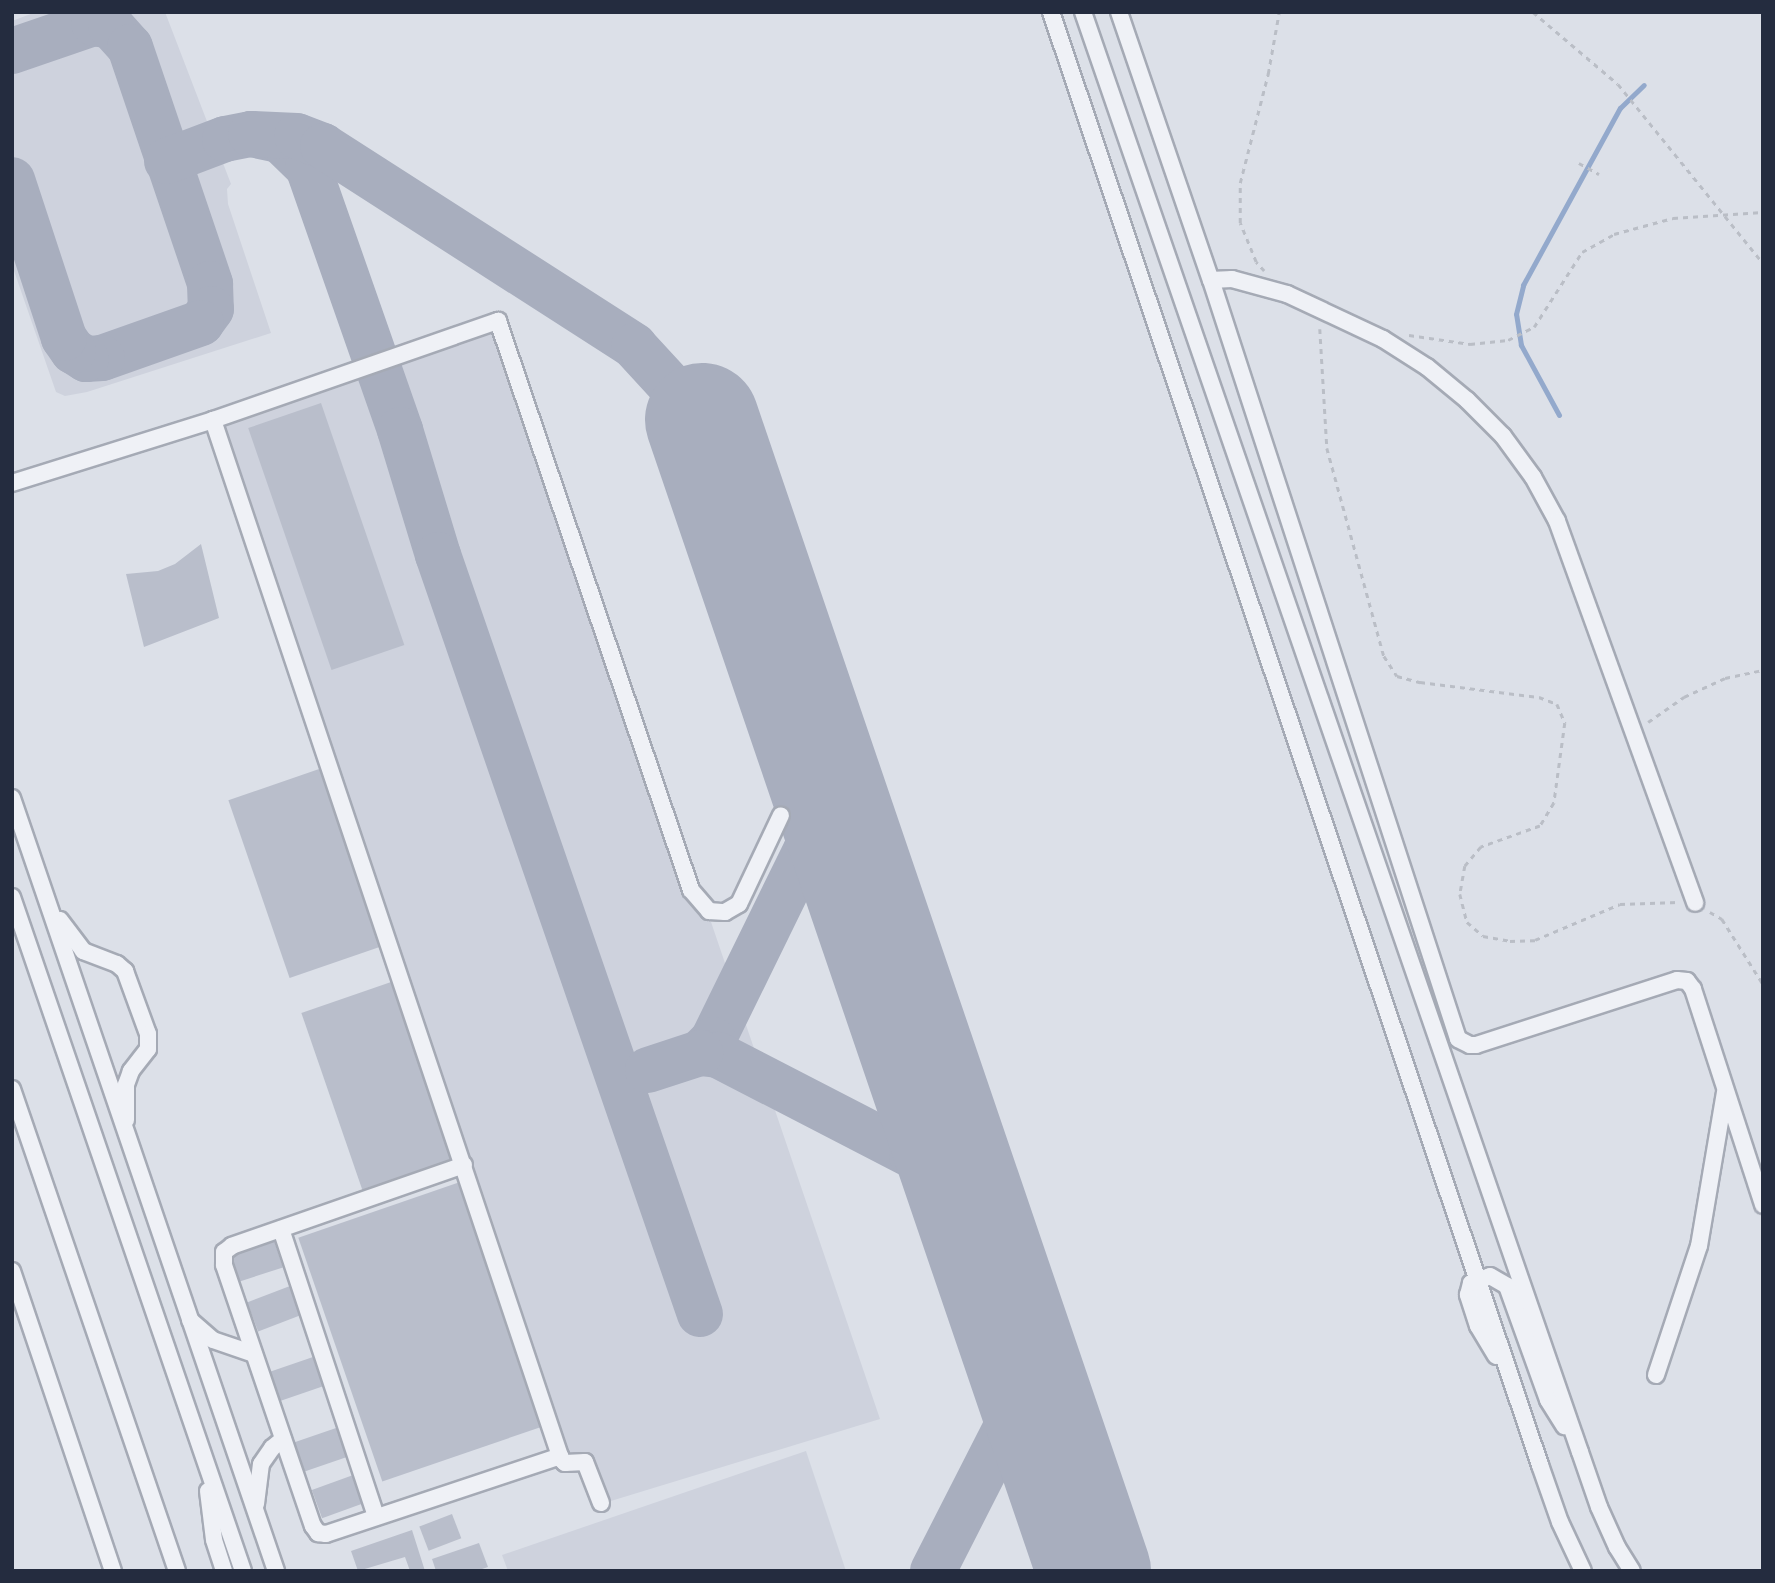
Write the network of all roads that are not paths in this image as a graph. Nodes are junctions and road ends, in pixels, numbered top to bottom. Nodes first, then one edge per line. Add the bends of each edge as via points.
1 (1051, 12) edge
2 (1083, 12) edge
3 (1119, 12) edge
4 (1211, 280) junction
5 (213, 420) junction
6 (12, 483) edge
7 (12, 798) edge
8 (781, 815) dead end
9 (44, 894) junction
10 (12, 898) edge
11 (1695, 903) road end
12 (12, 1089) edge
13 (1726, 1089) junction
14 (128, 1140) junction
15 (464, 1165) junction
16 (1763, 1205) edge
17 (281, 1229) junction
18 (12, 1271) edge
19 (1477, 1278) junction
20 (188, 1318) junction
21 (254, 1354) junction
22 (1656, 1375) dead end
23 (284, 1439) junction
24 (1580, 1452) junction
25 (560, 1456) junction
26 (204, 1458) junction
27 (601, 1503) dead end
28 (256, 1514) junction
29 (376, 1517) junction
30 (113, 1571) edge
31 (177, 1571) edge
32 (224, 1571) edge
33 (243, 1571) edge
34 (276, 1571) edge
35 (1583, 1571) edge
36 (1632, 1571) edge

1 - 19 street
2 - 24 street
3 - 4 street
4 - 11 street via 1232,279 1287,295 1383,339 1427,367 1503,436 1557,521
4 - 13 street via 1458,1039 1476,1045 1682,979 1693,989
5 - 6 street
5 - 8 street via 498,321 691,890 709,911 725,912 739,904
5 - 15 street
7 - 9 street
9 - 14 street
9 - 14 street via 78,947 125,971 148,1034 148,1049 126,1085
10 - 26 street
12 - 31 street
13 - 16 street
13 - 22 street via 1699,1245
14 - 20 street
15 - 17 street
15 - 25 street
17 - 21 street via 232,1246 223,1256
17 - 29 street
18 - 30 street
19 - 24 street via 1490,1276 1507,1286 1548,1399
19 - 35 street via 1560,1522
20 - 21 street via 213,1340
20 - 28 street
21 - 23 street
23 - 28 street via 261,1464
23 - 29 street via 318,1533
24 - 36 street via 1599,1507
25 - 27 street via 565,1463 585,1462
25 - 29 street
26 - 32 street via 214,1540
26 - 33 street
28 - 34 street

